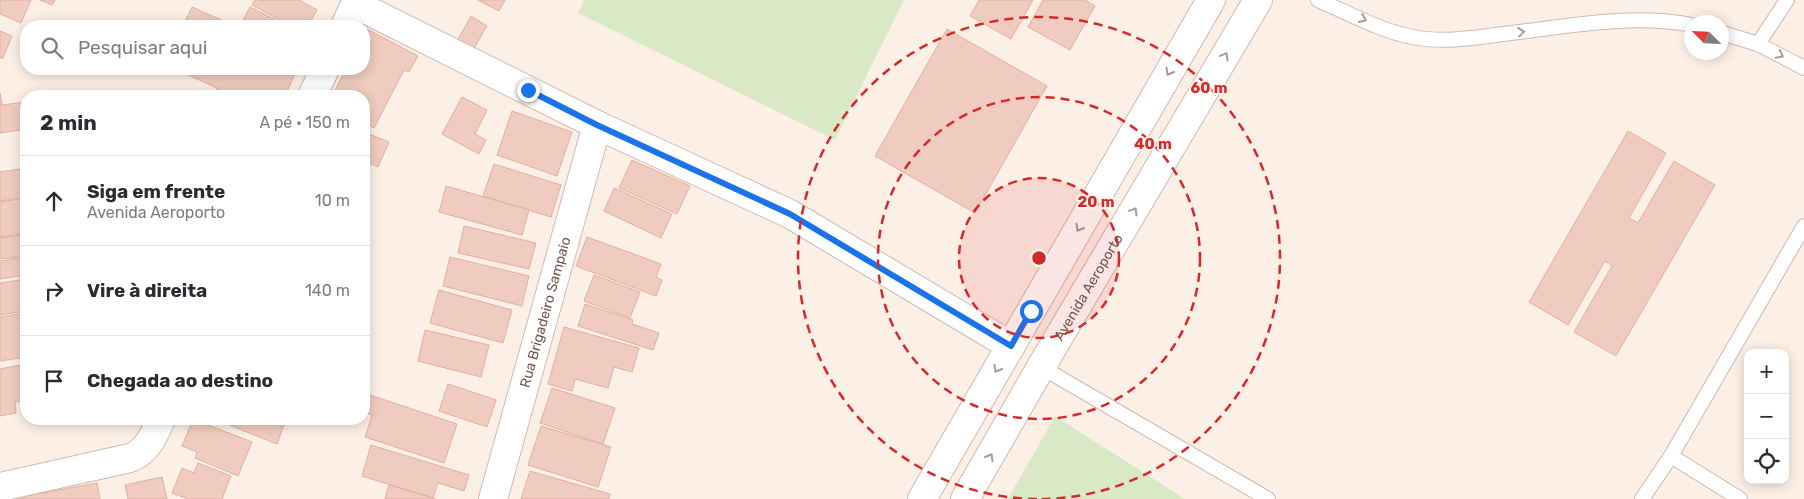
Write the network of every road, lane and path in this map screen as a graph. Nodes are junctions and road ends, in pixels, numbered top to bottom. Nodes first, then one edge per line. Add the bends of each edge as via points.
1 (1211, 0) edge
2 (1258, 0) edge
3 (1318, 0) edge
4 (1787, 0) edge
5 (352, 10) edge
6 (1684, 24) edge
7 (1729, 35) edge
8 (1758, 44) junction
9 (1804, 68) edge
10 (322, 75) edge
11 (315, 90) edge
12 (597, 125) junction
13 (1804, 226) edge
14 (1011, 346) junction
15 (1041, 367) junction
16 (158, 425) edge
17 (1671, 456) junction
18 (0, 487) edge
19 (493, 499) edge
20 (922, 499) edge
21 (965, 499) edge
22 (1268, 499) edge
23 (1642, 499) edge
24 (1740, 499) edge

1 -> 14 street
15 -> 2 street, Avenida Aeroporto
3 -> 6 lane via 1393,32 1414,38 1453,41 1645,19
4 - 8 lane
5 - 12 street
7 - 8 lane
8 -> 9 lane
10 - 11 street
12 - 14 street via 790,214
12 - 19 street, Rua Brigadeiro Sampaio
13 - 17 lane
14 -> 20 street
21 -> 15 street, Avenida Aeroporto
15 - 22 lane
16 - 18 street via 140,454 130,458
17 - 23 lane
17 - 24 lane

